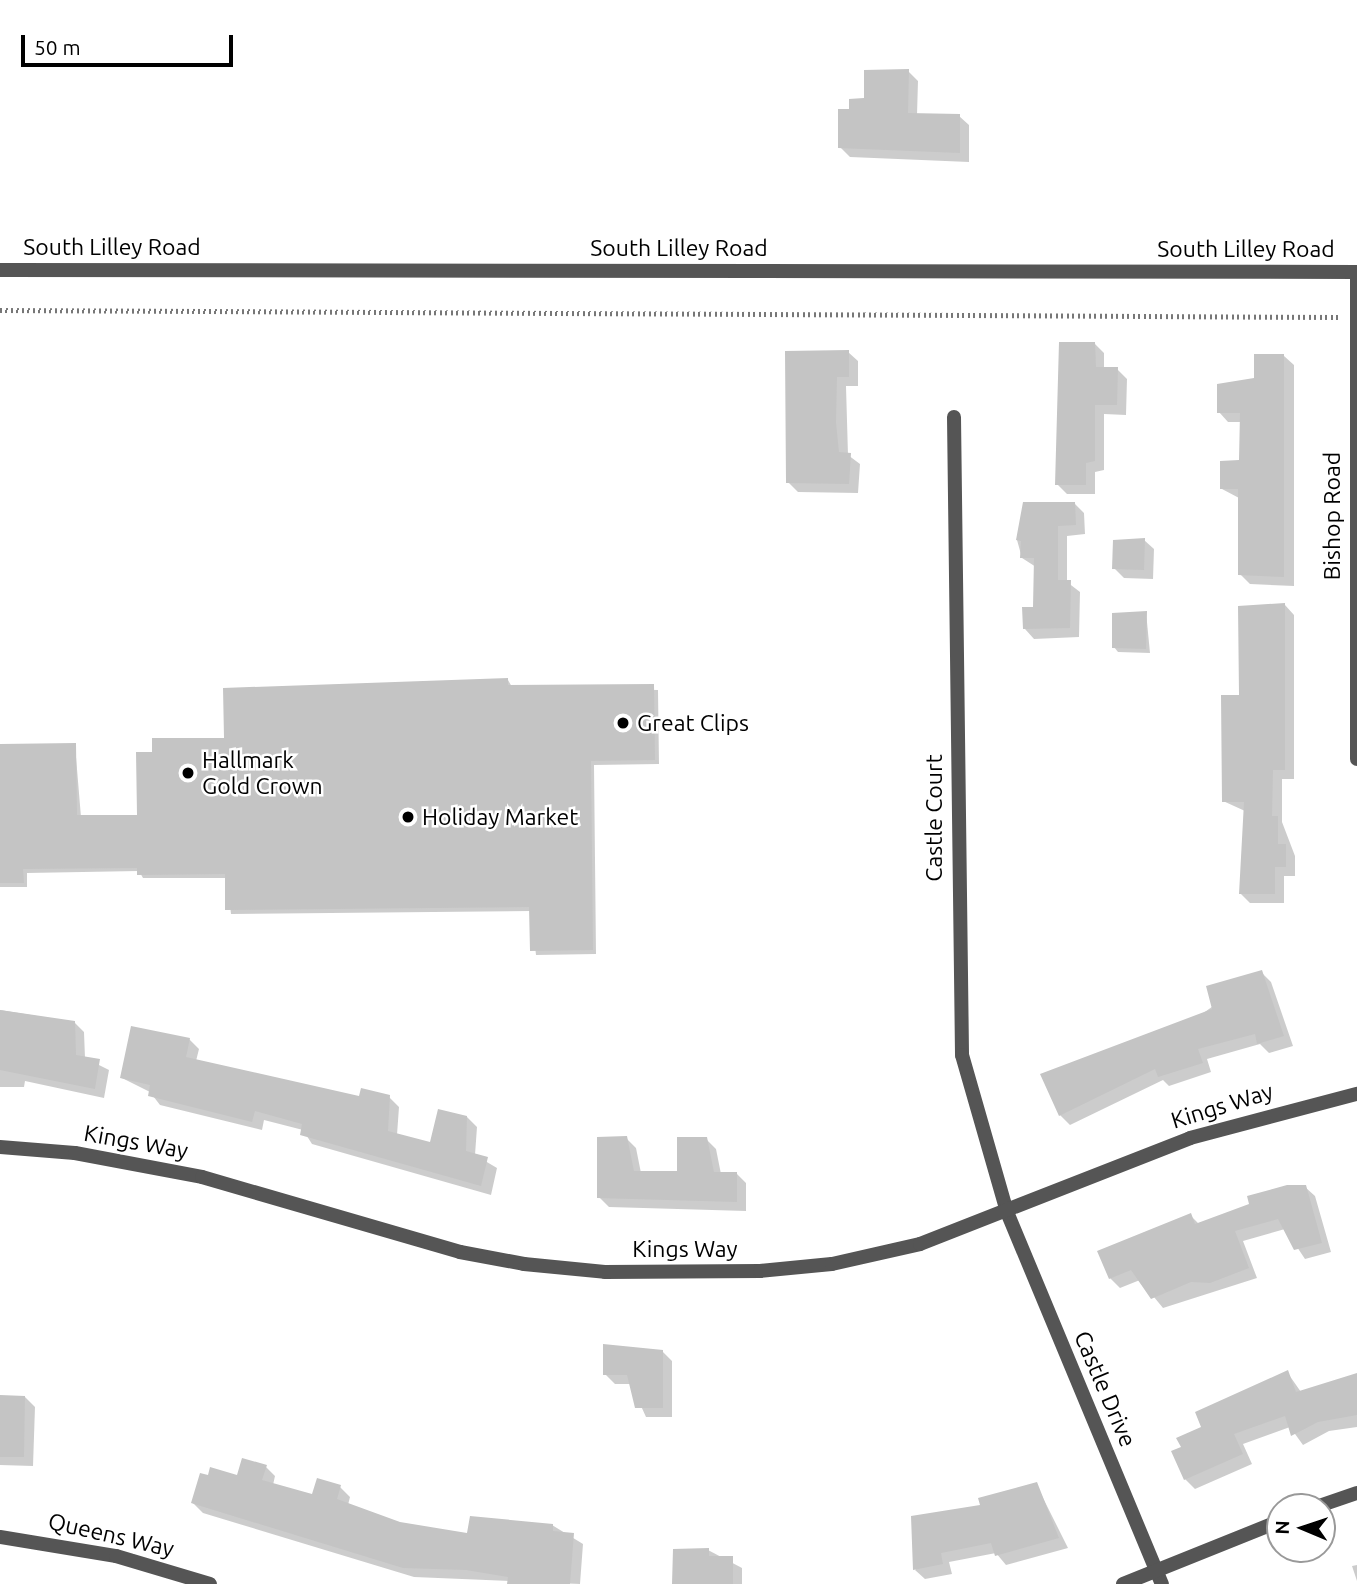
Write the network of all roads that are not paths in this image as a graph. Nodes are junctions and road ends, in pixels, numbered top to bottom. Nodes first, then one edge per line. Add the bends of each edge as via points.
1 (0, 270) edge
2 (1357, 273) edge
3 (954, 417) dead end
4 (1357, 759) edge
5 (1357, 1094) edge
6 (0, 1147) edge
7 (1007, 1212) junction
8 (1357, 1493) edge
9 (1336, 1500) edge
10 (1266, 1527) edge
11 (0, 1537) edge
12 (165, 1577) edge
13 (1159, 1577) edge
14 (210, 1584) edge
15 (1123, 1584) edge

1 - 2 street, South Lilley Road
2 - 4 street, Bishop Road
3 - 7 street, Castle Court via 958,1026 975,1116
5 - 7 street, Kings Way via 1190,1138
6 - 7 street, Kings Way via 130,1161 460,1252 604,1272 832,1265 920,1244
7 - 13 street, Castle Drive
8 - 9 street
10 - 13 street
11 - 12 street, Queens Way
12 - 14 street, Queens Way
13 - 15 street

